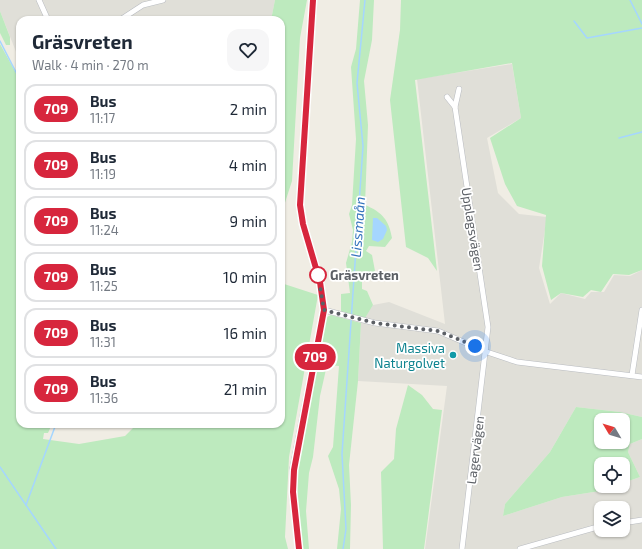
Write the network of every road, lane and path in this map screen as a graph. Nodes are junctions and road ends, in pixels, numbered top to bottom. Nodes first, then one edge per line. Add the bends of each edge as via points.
1 (39, 0) edge
2 (163, 0) edge
3 (313, 0) edge
4 (46, 16) edge
5 (126, 16) edge
6 (459, 89) dead end
7 (447, 98) dead end
8 (454, 107) junction
9 (324, 310) junction
10 (642, 310) edge
11 (487, 352) junction
12 (632, 375) junction
13 (642, 377) edge
14 (642, 520) edge
15 (630, 521) edge
16 (594, 528) edge
17 (299, 549) edge
18 (462, 549) edge
19 (520, 549) edge

1 - 4 street
2 - 5 street via 143,5
3 - 9 street via 300,205 320,282
6 - 8 street
7 - 8 street
8 - 11 street, Upplagsvägen via 488,327
9 - 11 street via 375,323 438,331
9 - 17 street via 294,470 293,492
10 - 12 street
11 - 12 street via 517,362
11 - 18 street, Lagervägen
12 - 13 street
14 - 15 street
16 - 19 street

